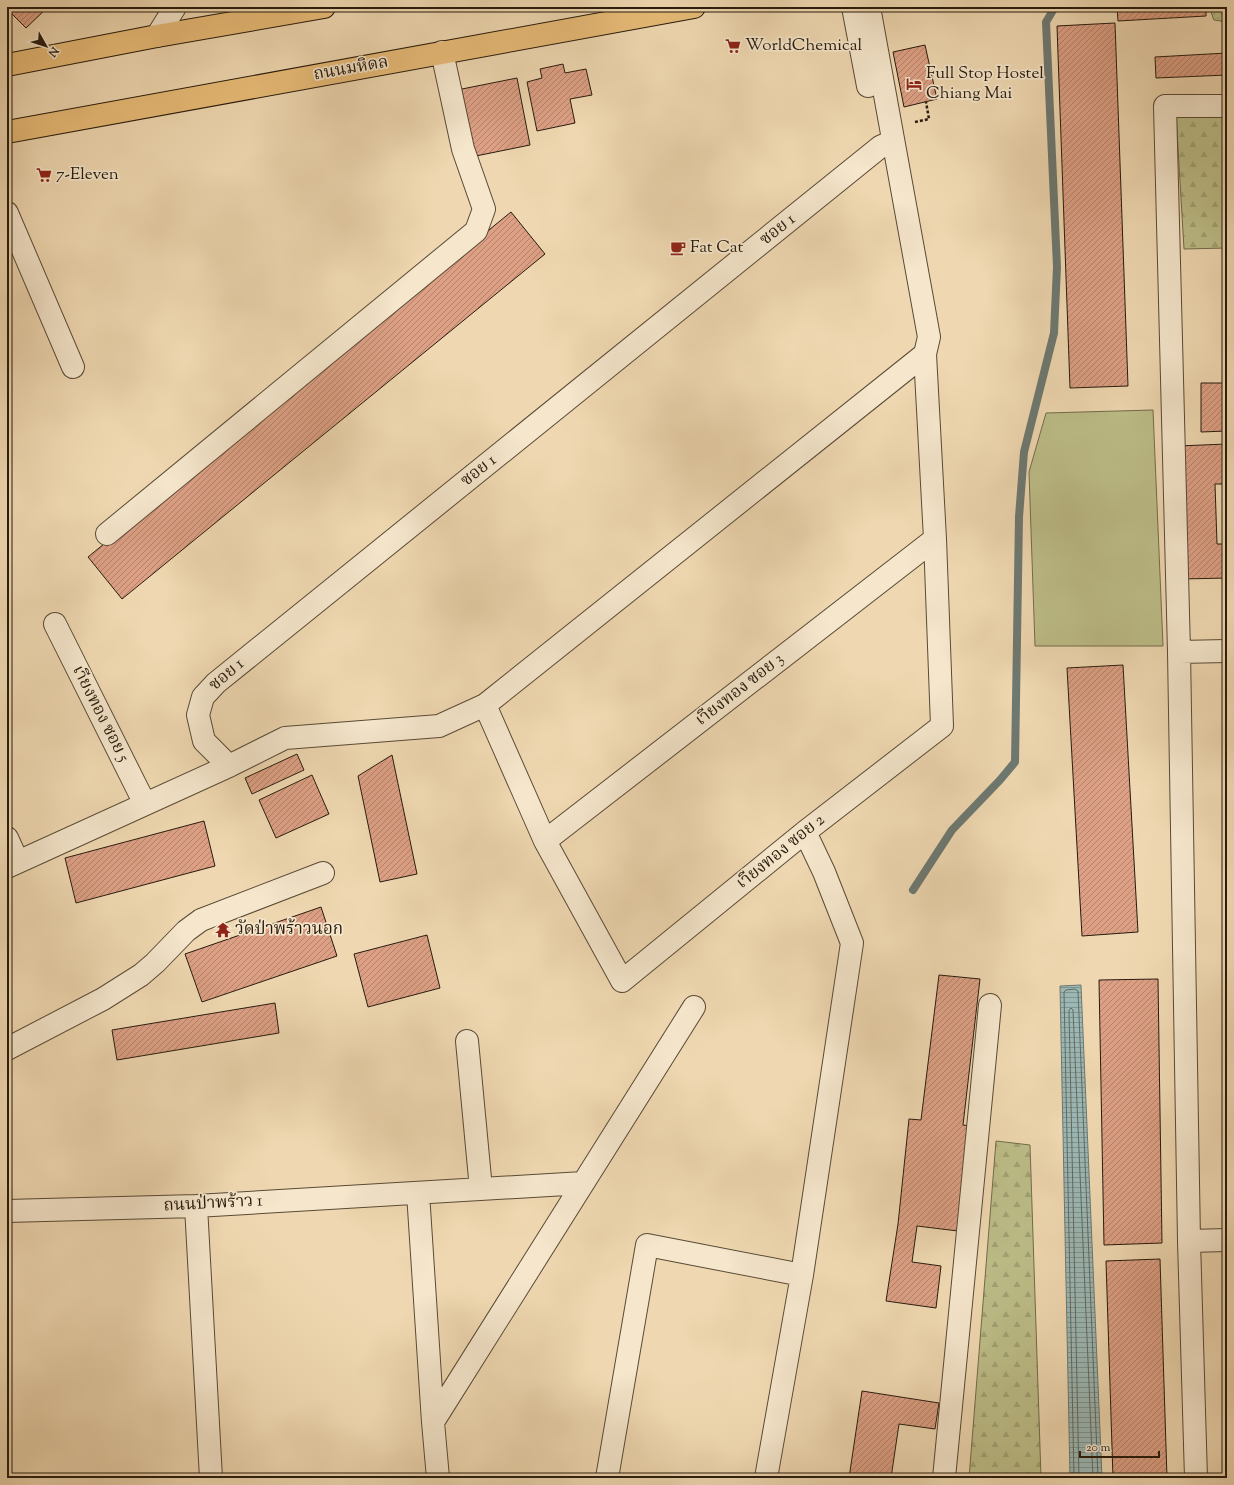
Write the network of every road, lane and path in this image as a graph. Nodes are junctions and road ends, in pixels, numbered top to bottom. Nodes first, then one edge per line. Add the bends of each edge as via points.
1 (174, 7) edge
2 (324, 7) edge
3 (694, 7) edge
4 (853, 7) edge
5 (869, 7) edge
6 (157, 36) junction
7 (442, 52) junction
8 (7, 65) edge
9 (1227, 106) edge
10 (7, 132) edge
11 (886, 144) junction
12 (7, 213) edge
13 (925, 354) junction
14 (73, 367) dead end
15 (107, 534) dead end
16 (935, 539) junction
17 (55, 624) dead end
18 (1227, 651) edge
19 (1179, 652) junction
20 (485, 705) junction
21 (229, 766) junction
22 (145, 804) junction
23 (805, 832) junction
24 (7, 838) edge
25 (544, 841) junction
26 (13, 864) edge
27 (323, 873) dead end
28 (990, 1004) dead end
29 (694, 1007) dead end
30 (9, 1041) edge
31 (467, 1041) dead end
32 (583, 1183) junction
33 (481, 1189) junction
34 (418, 1193) junction
35 (196, 1206) junction
36 (7, 1211) edge
37 (1227, 1240) edge
38 (1189, 1241) junction
39 (802, 1275) junction
40 (433, 1422) junction
41 (211, 1478) edge
42 (438, 1478) edge
43 (607, 1478) edge
44 (766, 1478) edge
45 (944, 1478) edge
46 (1196, 1478) edge

1 - 6 street
2 - 6 main road
3 - 7 main road, ถนนมหิดล
4 - 11 street
5 - 11 street
6 - 8 main road
7 - 10 main road, ถนนมหิดล
7 - 15 street via 463,148 484,209 476,231
9 - 19 street via 1165,106
11 - 13 street via 917,342
11 - 21 street, ซอย 1 via 216,683 203,697 198,715 204,741
12 - 14 street
13 - 16 street
13 - 20 street
16 - 23 street, เาียงทอง ซอย 2 via 942,726
16 - 25 street, เาียงทอง ซอย 3
17 - 22 street, เาียงทอง ซอย 5
18 - 19 street
19 - 38 street
20 - 21 street via 439,726 285,738
20 - 25 street
21 - 22 street
22 - 26 street
23 - 25 street, เาียงทอง ซอย 2 via 622,981
23 - 39 street via 852,943
24 - 26 street
27 - 30 street via 201,920 186,931 141,976 103,999
28 - 45 street
29 - 32 street
31 - 33 street
32 - 33 street, ถนนป่าพร้าว 1
32 - 40 street
33 - 34 street, ถนนป่าพร้าว 1
34 - 35 street, ถนนป่าพร้าว 1
34 - 40 street
35 - 36 street, ถนนป่าพร้าว 1
35 - 41 street
37 - 38 street
38 - 46 street
39 - 43 street via 647,1245
39 - 44 street
40 - 42 street

